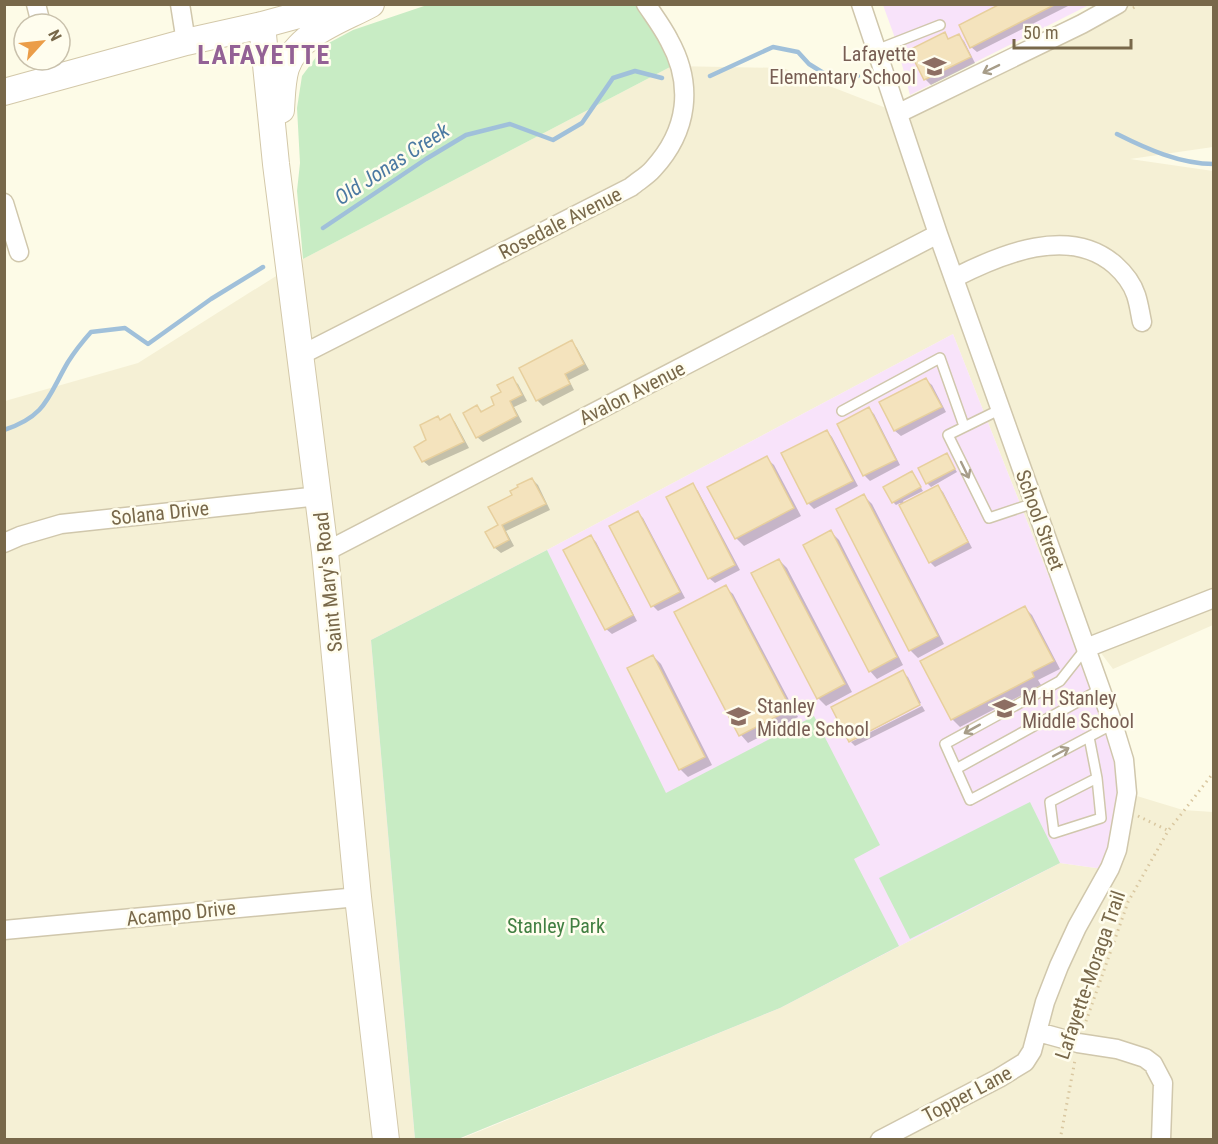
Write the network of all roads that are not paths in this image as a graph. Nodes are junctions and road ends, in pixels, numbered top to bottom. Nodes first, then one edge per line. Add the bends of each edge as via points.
1 (180, 4) edge
2 (339, 4) edge
3 (371, 4) edge
4 (861, 4) edge
5 (1118, 4) edge
6 (651, 6) edge
7 (262, 25) junction
8 (940, 25) dead end
9 (186, 42) junction
10 (876, 50) junction
11 (72, 65) edge
12 (47, 72) edge
13 (4, 92) edge
14 (899, 113) junction
15 (276, 164) junction
16 (4, 203) edge
17 (938, 234) junction
18 (19, 252) dead end
19 (954, 278) junction
20 (1142, 322) dead end
21 (301, 355) junction
22 (1001, 409) junction
23 (842, 411) dead end
24 (964, 426) junction
25 (319, 496) junction
26 (1034, 503) junction
27 (4, 543) edge
28 (325, 552) junction
29 (1214, 598) edge
30 (1086, 648) junction
31 (1101, 689) junction
32 (1113, 724) junction
33 (1089, 737) junction
34 (956, 769) junction
35 (1097, 778) junction
36 (358, 897) junction
37 (4, 930) edge
38 (1038, 1032) junction
39 (386, 1140) edge
40 (880, 1140) edge
41 (1161, 1140) edge

1 - 9 street
2 - 7 street
3 - 15 street via 306,39 293,54 286,68
4 - 10 street, School Street
5 -> 14 street
6 - 21 street, Rosedale Avenue via 683,74 686,99 681,123 653,169 631,187
7 - 9 street
7 - 15 street, Saint Mary's Road
8 - 10 lane
9 - 11 street
10 - 14 street, School Street
12 - 13 street
14 - 17 street, School Street
15 - 21 street, Saint Mary's Road
16 - 18 street
17 - 19 street, School Street
17 - 28 street, Avalon Avenue
19 - 20 street via 1028,249 1049,245 1089,248 1124,273 1136,294
19 - 22 street, School Street
21 - 25 street, Saint Mary's Road
22 - 24 lane
22 - 26 street, School Street
23 - 24 lane via 940,358
24 -> 26 lane via 948,435 989,518
25 - 27 street, Solana Drive via 61,524
25 - 28 street, Saint Mary's Road
26 - 30 street, School Street
28 - 36 street, Saint Mary's Road
29 - 30 street
30 - 31 street, School Street
30 -> 34 lane via 1060,681 945,744
31 - 32 street, School Street
31 - 34 lane
32 - 33 lane
32 - 38 street, School Street via 1127,777 1126,810 1118,849 1059,966
34 -> 33 lane via 970,800
33 - 35 lane
35 - 35 lane via 1050,802 1054,833 1101,818
36 - 37 street, Acampo Drive
36 - 39 street, Saint Mary's Road
38 - 40 street, Topper Lane via 1025,1062
38 - 41 street via 1117,1049 1153,1064 1163,1083

